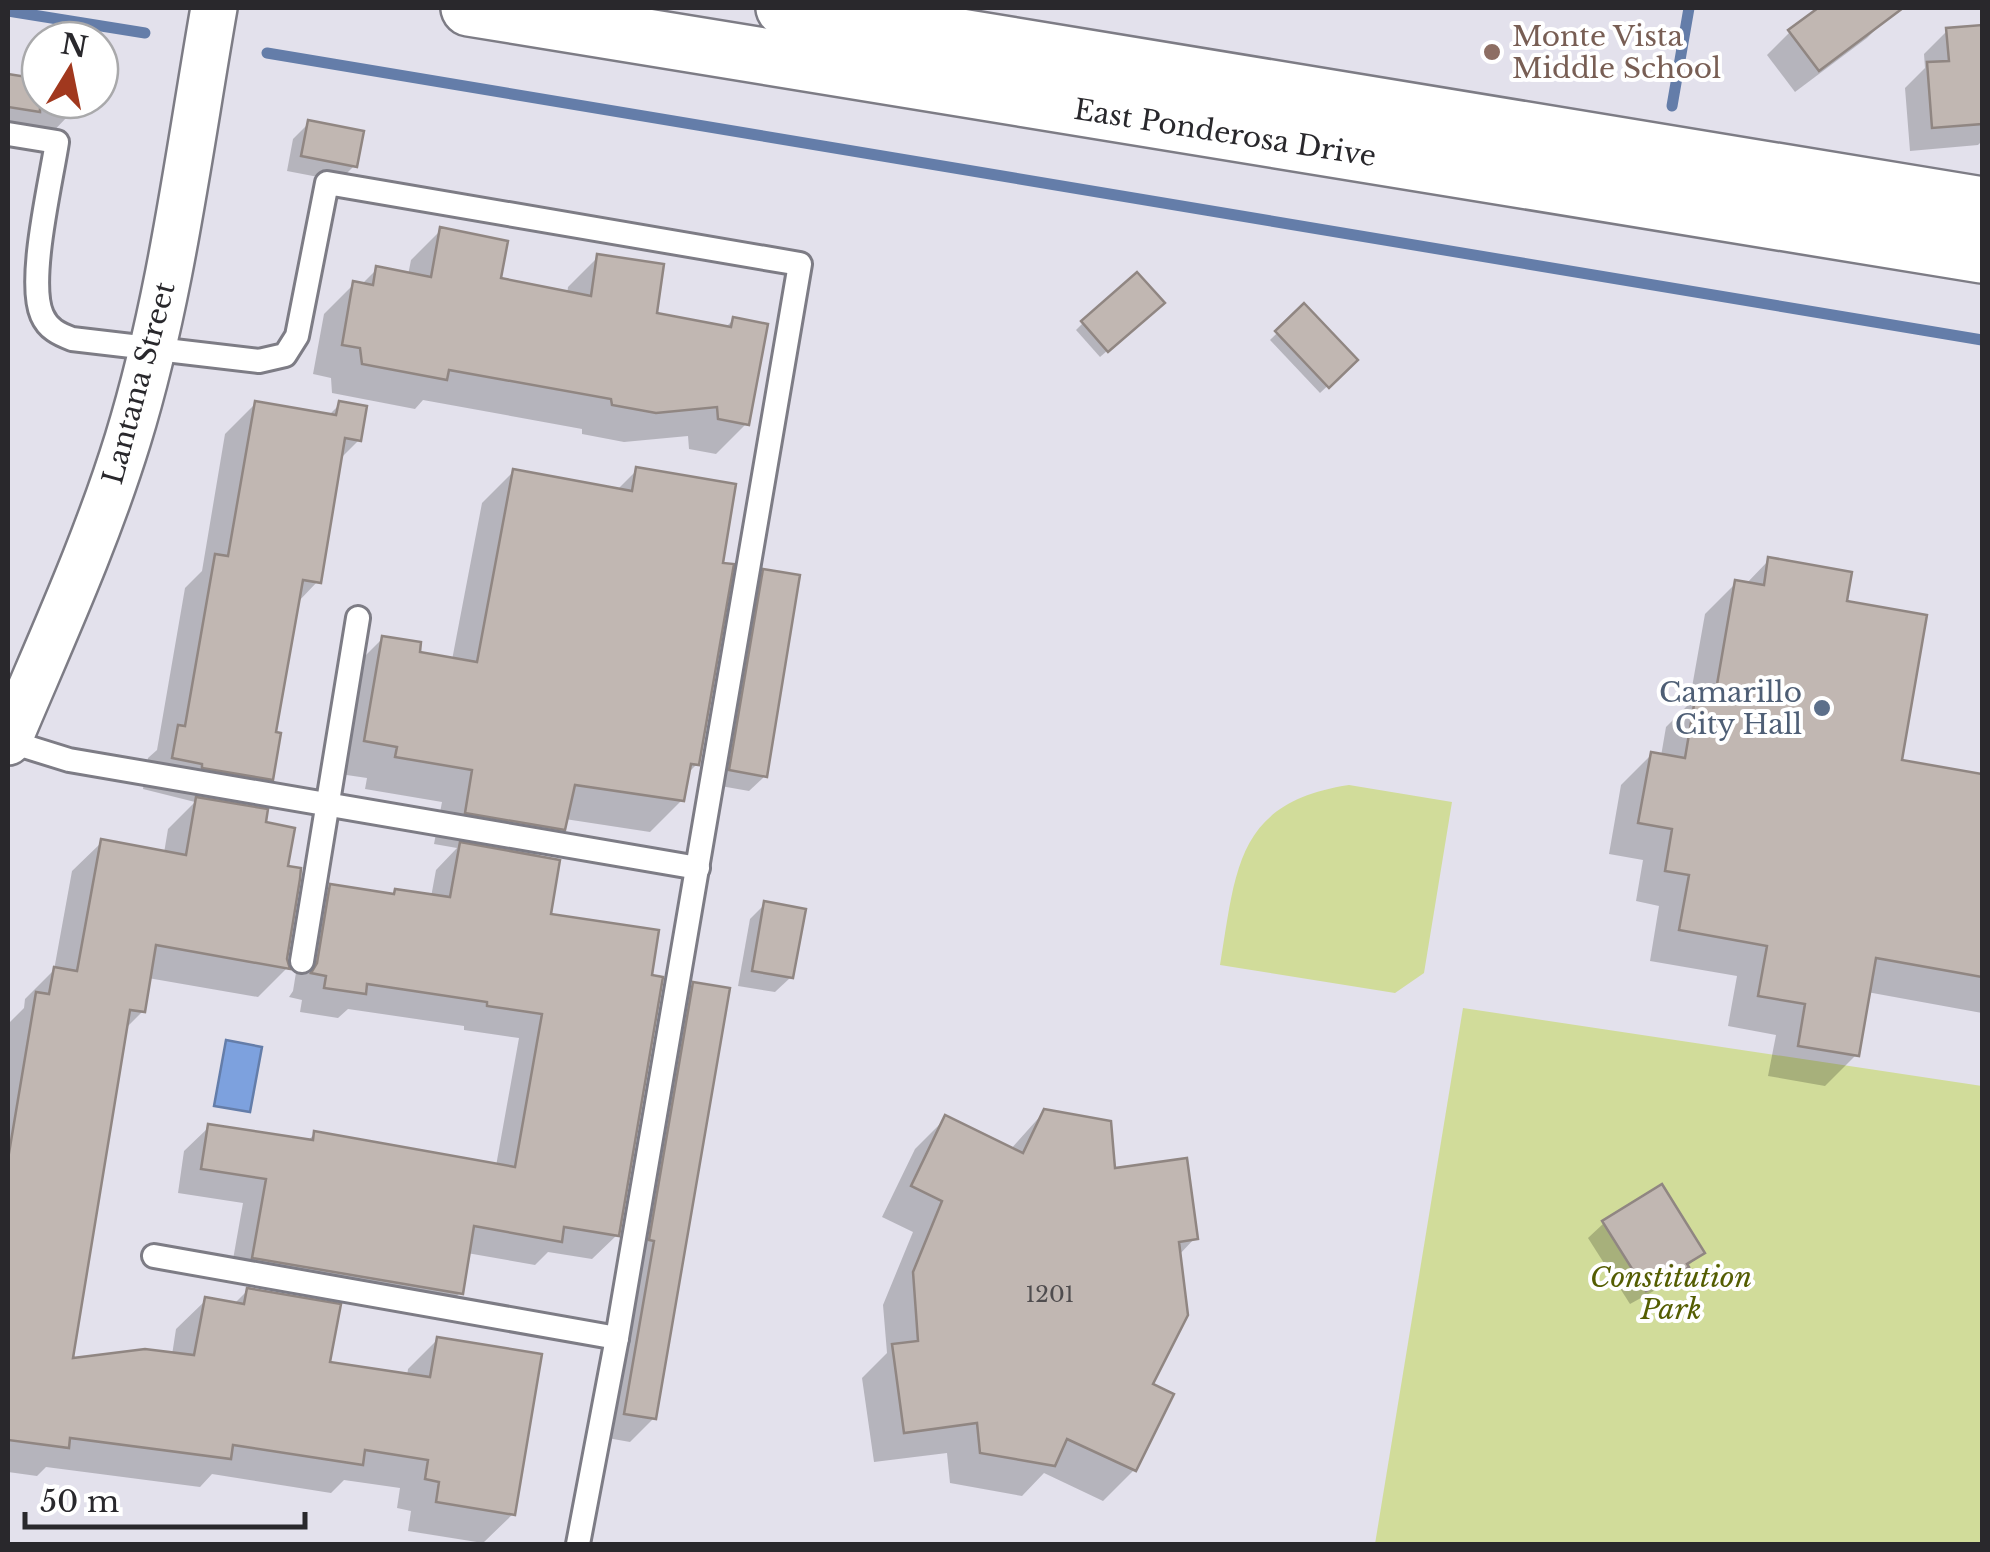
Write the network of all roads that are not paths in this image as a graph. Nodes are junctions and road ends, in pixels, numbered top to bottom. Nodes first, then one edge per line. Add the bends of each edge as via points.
1 (214, 8) edge
2 (469, 8) edge
3 (784, 8) edge
4 (8, 134) edge
5 (1982, 204) edge
6 (1982, 255) edge
7 (152, 349) junction
8 (358, 618) dead end
9 (8, 741) edge
10 (327, 806) junction
11 (698, 868) junction
12 (302, 960) dead end
13 (154, 1256) dead end
14 (618, 1338) junction
15 (578, 1544) edge

1 - 7 street, Lantana Street
2 - 6 main road, East Ponderosa Drive
3 - 5 main road, East Ponderosa Drive
4 - 7 lane via 56,142 36,291 43,317 54,332 72,339
7 - 9 street, Lantana Street via 96,534
7 - 11 lane via 259,362 286,355 297,336 326,184 800,264
8 - 10 lane
9 - 10 lane via 69,760
10 - 11 lane
10 - 12 lane
11 - 14 lane
13 - 14 lane
14 - 15 lane

